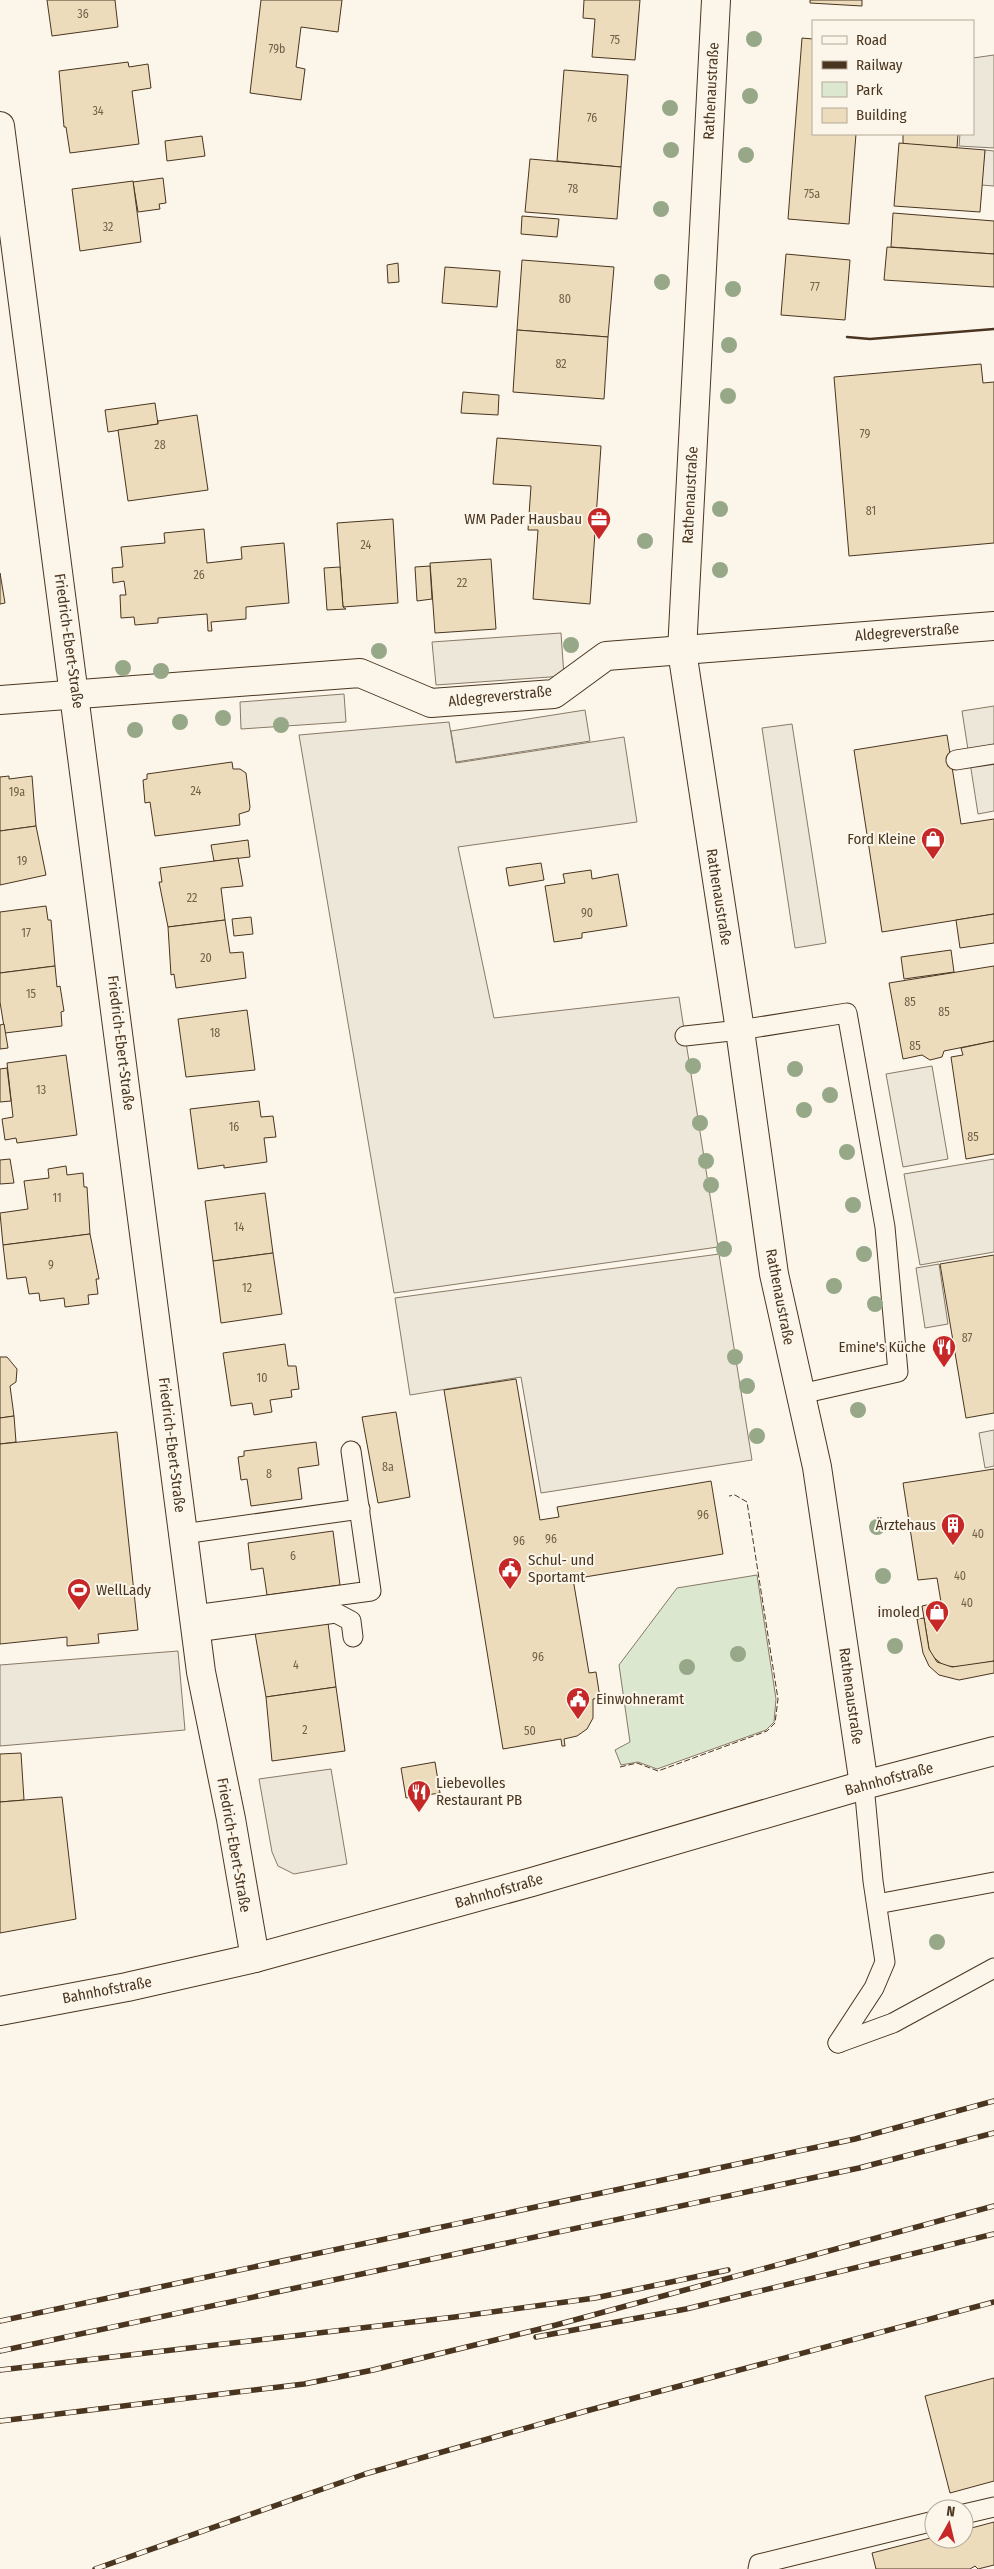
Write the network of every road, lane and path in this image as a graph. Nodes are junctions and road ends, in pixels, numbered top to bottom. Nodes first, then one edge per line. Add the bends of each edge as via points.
1 (716, 0) edge
2 (0, 126) edge
3 (994, 626) edge
4 (682, 652) junction
5 (76, 694) junction
6 (0, 700) edge
7 (994, 754) edge
8 (956, 760) dead end
9 (740, 1030) junction
10 (685, 1036) dead end
11 (801, 1394) junction
12 (351, 1451) dead end
13 (360, 1509) junction
14 (183, 1534) junction
15 (195, 1624) junction
16 (353, 1637) dead end
17 (994, 1751) edge
18 (864, 1785) junction
19 (994, 1882) edge
20 (876, 1904) junction
21 (255, 1958) junction
22 (994, 1968) edge
23 (0, 2011) edge
24 (994, 2507) edge
25 (974, 2512) edge
26 (924, 2523) edge
27 (758, 2569) edge

1 - 4 street, Rathenaustraße
2 - 5 street, Friedrich-Ebert-Straße
3 - 4 street, Aldegreverstraße
4 - 5 street, Aldegreverstraße via 606,656 554,694 431,703 360,673
4 - 9 street, Rathenaustraße
5 - 6 street, Aldegreverstraße
5 - 14 street, Friedrich-Ebert-Straße
7 - 8 lane
9 - 10 lane
9 - 11 street, Rathenaustraße via 774,1274
9 - 11 lane via 847,1013 885,1227 898,1372
11 - 18 street, Rathenaustraße via 818,1467
12 - 13 lane
13 - 14 lane
13 - 15 lane via 371,1591
14 - 15 street, Friedrich-Ebert-Straße
15 - 16 lane via 336,1613 351,1621
15 - 21 street, Friedrich-Ebert-Straße
17 - 18 street, Bahnhofstraße
18 - 20 lane
18 - 21 street, Bahnhofstraße via 532,1882
19 - 20 lane
20 - 22 lane via 884,1962 874,1988 838,2043 893,2023
21 - 23 street, Bahnhofstraße
24 - 25 lane
26 - 27 lane via 759,2564

